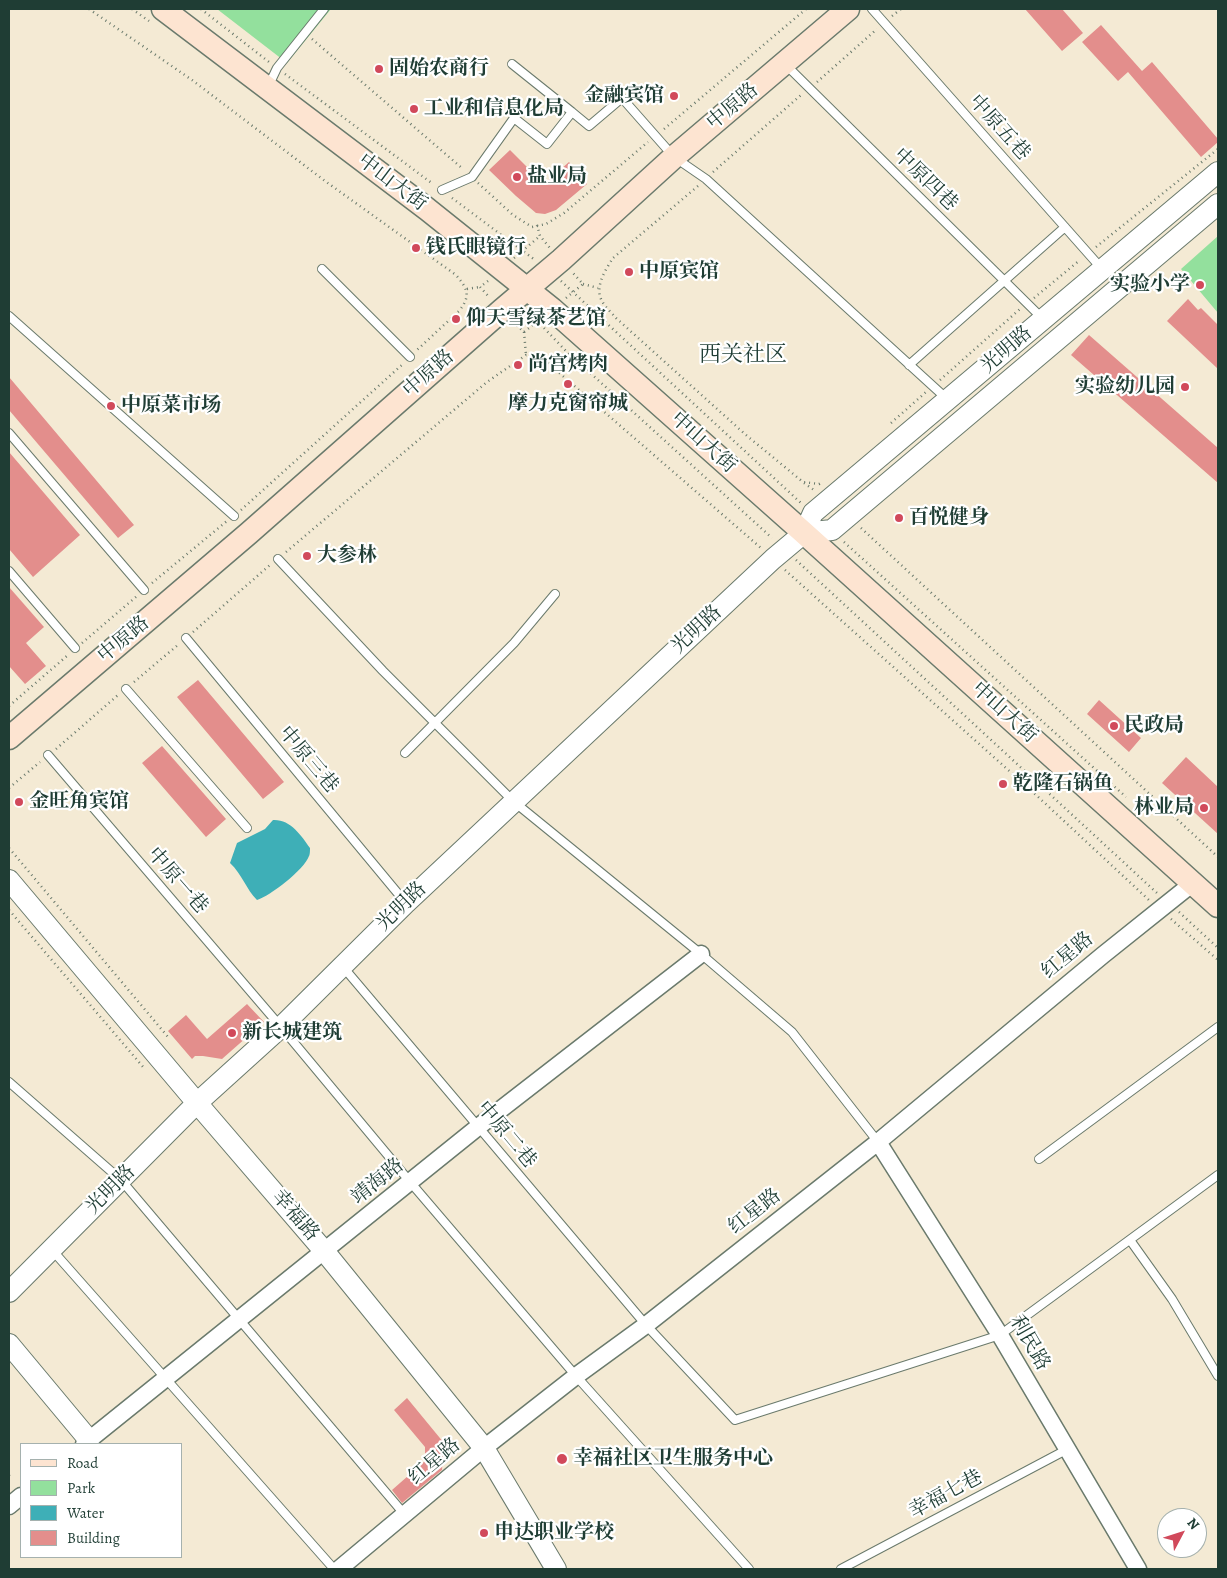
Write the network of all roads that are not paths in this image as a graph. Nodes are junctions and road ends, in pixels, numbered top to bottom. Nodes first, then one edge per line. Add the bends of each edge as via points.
1 (324, 9) edge
2 (848, 9) edge
3 (872, 9) edge
4 (159, 18) edge
5 (512, 64) dead end
6 (784, 64) junction
7 (267, 88) junction
8 (572, 112) junction
9 (674, 157) junction
10 (1218, 172) edge
11 (442, 190) dead end
12 (1218, 204) edge
13 (1065, 227) junction
14 (322, 269) dead end
15 (1102, 269) junction
16 (1004, 281) junction
17 (521, 294) junction
18 (1043, 319) junction
19 (11, 322) edge
20 (410, 357) road end
21 (909, 365) junction
22 (948, 400) junction
23 (9, 433) edge
24 (234, 516) road end
25 (804, 533) junction
26 (278, 558) road end
27 (9, 571) edge
28 (144, 590) road end
29 (554, 594) dead end
30 (186, 638) road end
31 (76, 648) road end
32 (126, 689) road end
33 (435, 723) junction
34 (9, 738) edge
35 (405, 753) dead end
36 (48, 755) road end
37 (513, 801) junction
38 (247, 828) dead end
39 (9, 880) edge
40 (1193, 883) junction
41 (406, 903) junction
42 (1218, 906) edge
43 (700, 954) junction
44 (342, 966) junction
45 (281, 1027) junction
46 (1218, 1027) edge
47 (9, 1082) edge
48 (197, 1103) junction
49 (478, 1127) junction
50 (878, 1142) junction
51 (1039, 1159) dead end
52 (1218, 1175) edge
53 (121, 1180) junction
54 (410, 1183) junction
55 (1130, 1240) junction
56 (51, 1249) junction
57 (325, 1252) junction
58 (9, 1292) edge
59 (240, 1320) junction
60 (646, 1325) junction
61 (1000, 1335) junction
62 (9, 1344) edge
63 (576, 1376) junction
64 (1218, 1376) edge
65 (166, 1379) junction
66 (87, 1442) edge
67 (484, 1448) junction
68 (1066, 1450) junction
69 (20, 1497) edge
70 (9, 1506) edge
71 (405, 1515) junction
72 (334, 1569) edge
73 (340, 1569) edge
74 (556, 1569) edge
75 (749, 1569) edge
76 (841, 1569) edge
77 (1138, 1569) edge

1 - 7 lane via 277,68
2 - 6 main road, 中原路
3 - 13 lane, 中原五巷
4 - 7 main road, 中山大街
5 - 8 lane
6 - 9 main road, 中原路
6 - 16 lane, 中原四巷
7 - 17 main road, 中山大街 via 435,215
8 - 9 lane via 589,126 622,98
8 - 11 lane via 547,144 514,118 472,177
9 - 17 main road, 中原路
9 - 21 lane via 706,179
10 - 15 street, 光明路
12 - 25 street, 光明路 via 832,530
13 - 15 lane, 中原五巷
13 - 16 lane
14 - 20 lane
15 - 18 street, 光明路
16 - 18 lane, 中原四巷
16 - 21 lane
17 - 25 main road, 中山大街
17 - 34 main road, 中原路 via 250,533
18 - 22 street, 光明路
19 - 24 lane
21 - 22 lane
22 - 25 street, 光明路 via 812,513
23 - 28 lane
25 - 37 street, 光明路
25 - 40 main road, 中山大街
26 - 33 lane
27 - 31 lane
29 - 33 lane via 514,643
30 - 41 lane, 中原三巷
32 - 38 lane
33 - 35 lane
33 - 37 lane
36 - 45 lane, 中原一巷
37 - 41 street, 光明路
37 - 43 lane
39 - 48 street, 幸福路
40 - 42 main road, 中山大街
40 - 50 street, 红星路
41 - 44 street, 光明路
43 - 49 street, 靖海路
43 - 50 lane via 792,1032
44 - 45 street, 光明路
44 - 49 lane, 中原二巷
45 - 48 street, 光明路
45 - 54 lane, 中原一巷
46 - 51 lane
47 - 53 lane
48 - 53 street, 光明路
48 - 57 street, 幸福路
49 - 54 street, 靖海路
49 - 60 lane, 中原二巷
50 - 60 street, 红星路
50 - 61 street, 利民路
52 - 55 lane
53 - 56 street, 光明路
53 - 59 lane
54 - 57 street, 靖海路
54 - 63 lane, 中原一巷
55 - 61 lane
55 - 64 lane via 1172,1299
56 - 58 street, 光明路
56 - 65 lane
57 - 59 street, 靖海路
57 - 67 street, 幸福路
59 - 65 street, 靖海路
59 - 71 lane
60 - 61 lane, 中原二巷 via 735,1420
60 - 63 street, 红星路
61 - 68 street, 利民路
62 - 66 street
63 - 67 street, 红星路
63 - 75 lane, 中原一巷
65 - 66 street, 靖海路
65 - 72 lane
67 - 71 street, 红星路
67 - 74 street, 幸福路
68 - 76 lane, 幸福七巷
68 - 77 street, 利民路
69 - 70 street
71 - 73 street, 红星路

